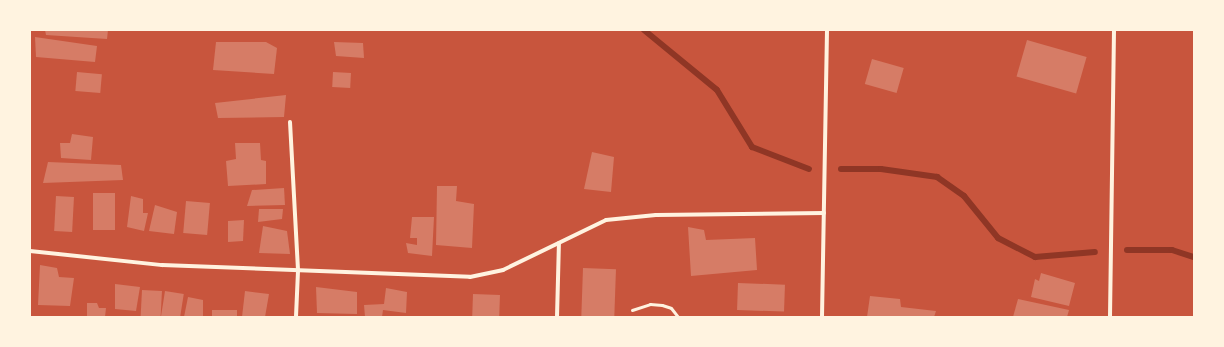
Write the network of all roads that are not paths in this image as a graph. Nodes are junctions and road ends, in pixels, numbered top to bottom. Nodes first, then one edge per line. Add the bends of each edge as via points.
1 (827, 30) edge
2 (1114, 30) edge
3 (290, 122) dead end
4 (824, 213) junction
5 (559, 243) junction
6 (30, 251) edge
7 (298, 271) junction
8 (632, 310) dead end
9 (296, 317) edge
10 (557, 317) edge
11 (678, 317) edge
12 (822, 317) edge
13 (1110, 317) edge

1 - 4 street
2 - 13 street
3 - 7 street
4 - 5 street via 656,215 606,220
4 - 12 street
5 - 7 street via 503,270 470,277
5 - 10 street
6 - 7 street via 162,265
7 - 9 street
8 - 11 lane via 650,304 662,305 671,308

